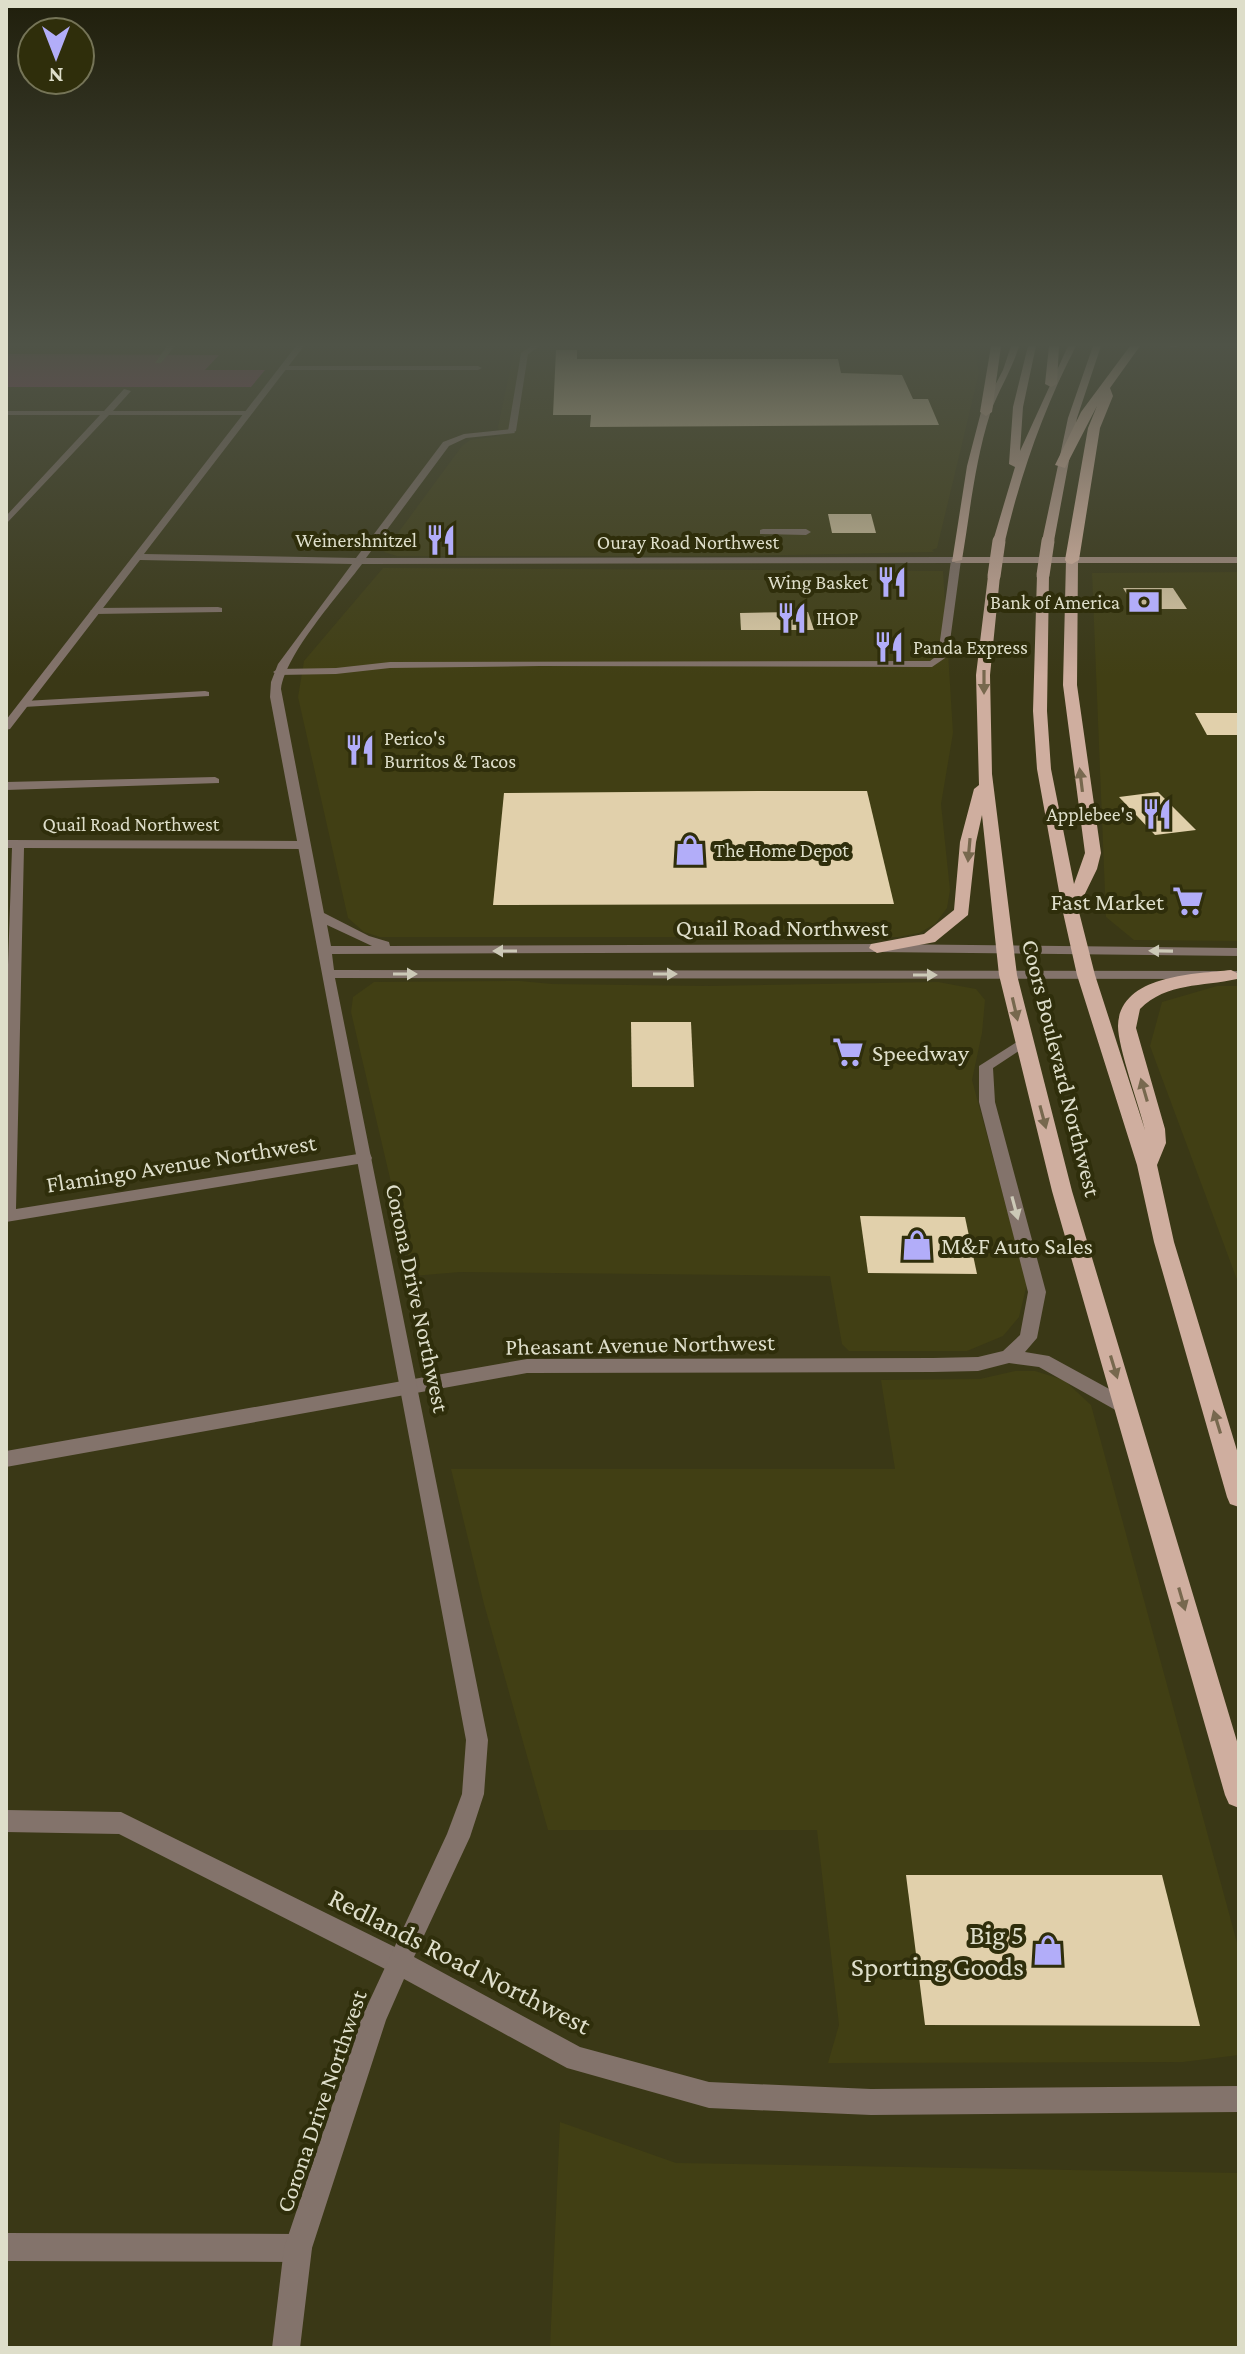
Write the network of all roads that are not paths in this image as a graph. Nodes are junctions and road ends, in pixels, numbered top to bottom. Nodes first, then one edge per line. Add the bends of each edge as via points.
1 (66, 456) edge
2 (215, 456) edge
3 (437, 456) edge
4 (975, 456) edge
5 (1015, 456) edge
6 (1024, 456) edge
7 (1063, 456) edge
8 (1065, 456) edge
9 (1089, 456) edge
10 (1061, 465) junction
11 (1013, 484) junction
12 (6, 521) edge
13 (763, 532) dead end
14 (806, 532) dead end
15 (138, 557) junction
16 (956, 560) junction
17 (1072, 560) junction
18 (1239, 560) edge
19 (361, 561) junction
20 (218, 610) dead end
21 (95, 611) junction
22 (278, 672) junction
23 (205, 694) dead end
24 (24, 704) junction
25 (6, 727) edge
26 (985, 774) junction
27 (215, 781) dead end
28 (6, 786) edge
29 (12, 844) edge
30 (304, 845) junction
31 (1070, 908) junction
32 (316, 914) junction
33 (877, 948) junction
34 (1003, 949) junction
35 (325, 950) junction
36 (405, 950) junction
37 (1080, 950) junction
38 (536, 951) junction
39 (1239, 952) edge
40 (535, 973) junction
41 (327, 974) junction
42 (1008, 975) junction
43 (1086, 975) junction
44 (1235, 975) edge
45 (1023, 1042) junction
46 (364, 1158) junction
47 (1147, 1165) junction
48 (7, 1216) edge
49 (1009, 1356) junction
50 (410, 1387) junction
51 (1126, 1407) junction
52 (6, 1459) edge
53 (1239, 1497) edge
54 (1222, 1736) junction
55 (1239, 1760) edge
56 (1239, 1795) edge
57 (6, 1821) edge
58 (400, 1963) junction
59 (1239, 2099) edge
60 (6, 2247) edge
61 (298, 2248) junction
62 (286, 2348) edge

1 - 12 street
2 - 15 street
3 - 19 street
4 - 16 main road
5 - 11 main road
6 - 11 main road, Coors Boulevard Northwest
7 - 10 main road, Coors Boulevard Northwest
8 - 10 highway
9 - 17 highway
10 - 31 main road, Coors Boulevard Northwest, bridge via 1043,575 1040,711 1044,769
11 -> 26 main road, Coors Boulevard Northwest, bridge via 999,541 983,675
13 - 14 street
15 - 19 street, Ouray Road Northwest
15 - 21 street
16 - 17 main road, Ouray Road Northwest
16 - 19 street, Ouray Road Northwest
16 - 22 street via 943,656 909,666 390,665
17 - 18 main road, Ouray Road Northwest
31 -> 17 main road via 1093,853 1070,685
19 - 22 street
20 - 21 street
21 - 24 street
22 - 30 street, Corona Drive Northwest via 275,697
23 - 24 street
24 - 25 street
26 -> 33 main road via 968,842 962,912 929,938
26 - 34 main road, Coors Boulevard Northwest
27 - 28 street
29 - 30 street, Quail Road Northwest
29 - 48 street
30 - 32 street, Corona Drive Northwest
31 - 37 main road, Coors Boulevard Northwest
32 - 35 street, Corona Drive Northwest
32 - 36 street via 364,939
33 - 34 street, Quail Road Northwest
33 - 38 street, Quail Road Northwest
34 - 37 street, Quail Road Northwest
34 - 42 main road, Coors Boulevard Northwest
35 - 36 street, Quail Road Northwest
35 - 41 street, Corona Drive Northwest
38 -> 36 street, Quail Road Northwest
39 -> 37 street, Quail Road Northwest
37 - 43 main road, Coors Boulevard Northwest
38 - 40 street
41 -> 40 street, Quail Road Northwest
40 -> 42 street, Quail Road Northwest
41 - 46 street, Corona Drive Northwest
42 - 43 street, Quail Road Northwest
42 -> 45 main road, Coors Boulevard Northwest
43 - 44 street, Quail Road Northwest
43 - 47 main road, Coors Boulevard Northwest
47 -> 44 main road via 1156,1143 1155,1129 1127,1028 1131,1007 1150,990
45 -> 49 street via 986,1066 987,1102 1037,1292 1028,1338
45 -> 51 main road, Coors Boulevard Northwest
46 - 48 street, Flamingo Avenue Northwest
46 - 50 street, Corona Drive Northwest
53 -> 47 main road, Coors Boulevard Northwest via 1164,1242
49 - 50 street, Pheasant Avenue Northwest via 948,1365 527,1366
49 - 51 street, Pheasant Avenue Northwest via 1043,1361
50 - 52 street, Pheasant Avenue Northwest
50 - 58 street, Corona Drive Northwest via 477,1740 477,1772 458,1837
51 -> 54 main road, Coors Boulevard Northwest
54 - 55 main road
54 - 56 main road, Coors Boulevard Northwest
57 - 58 street, Redlands Road Northwest via 121,1823
58 - 59 street, Redlands Road Northwest via 576,2059 709,2095 885,2102
58 - 61 street, Corona Drive Northwest via 374,2017
60 - 61 street
61 - 62 street, Corona Drive Northwest

